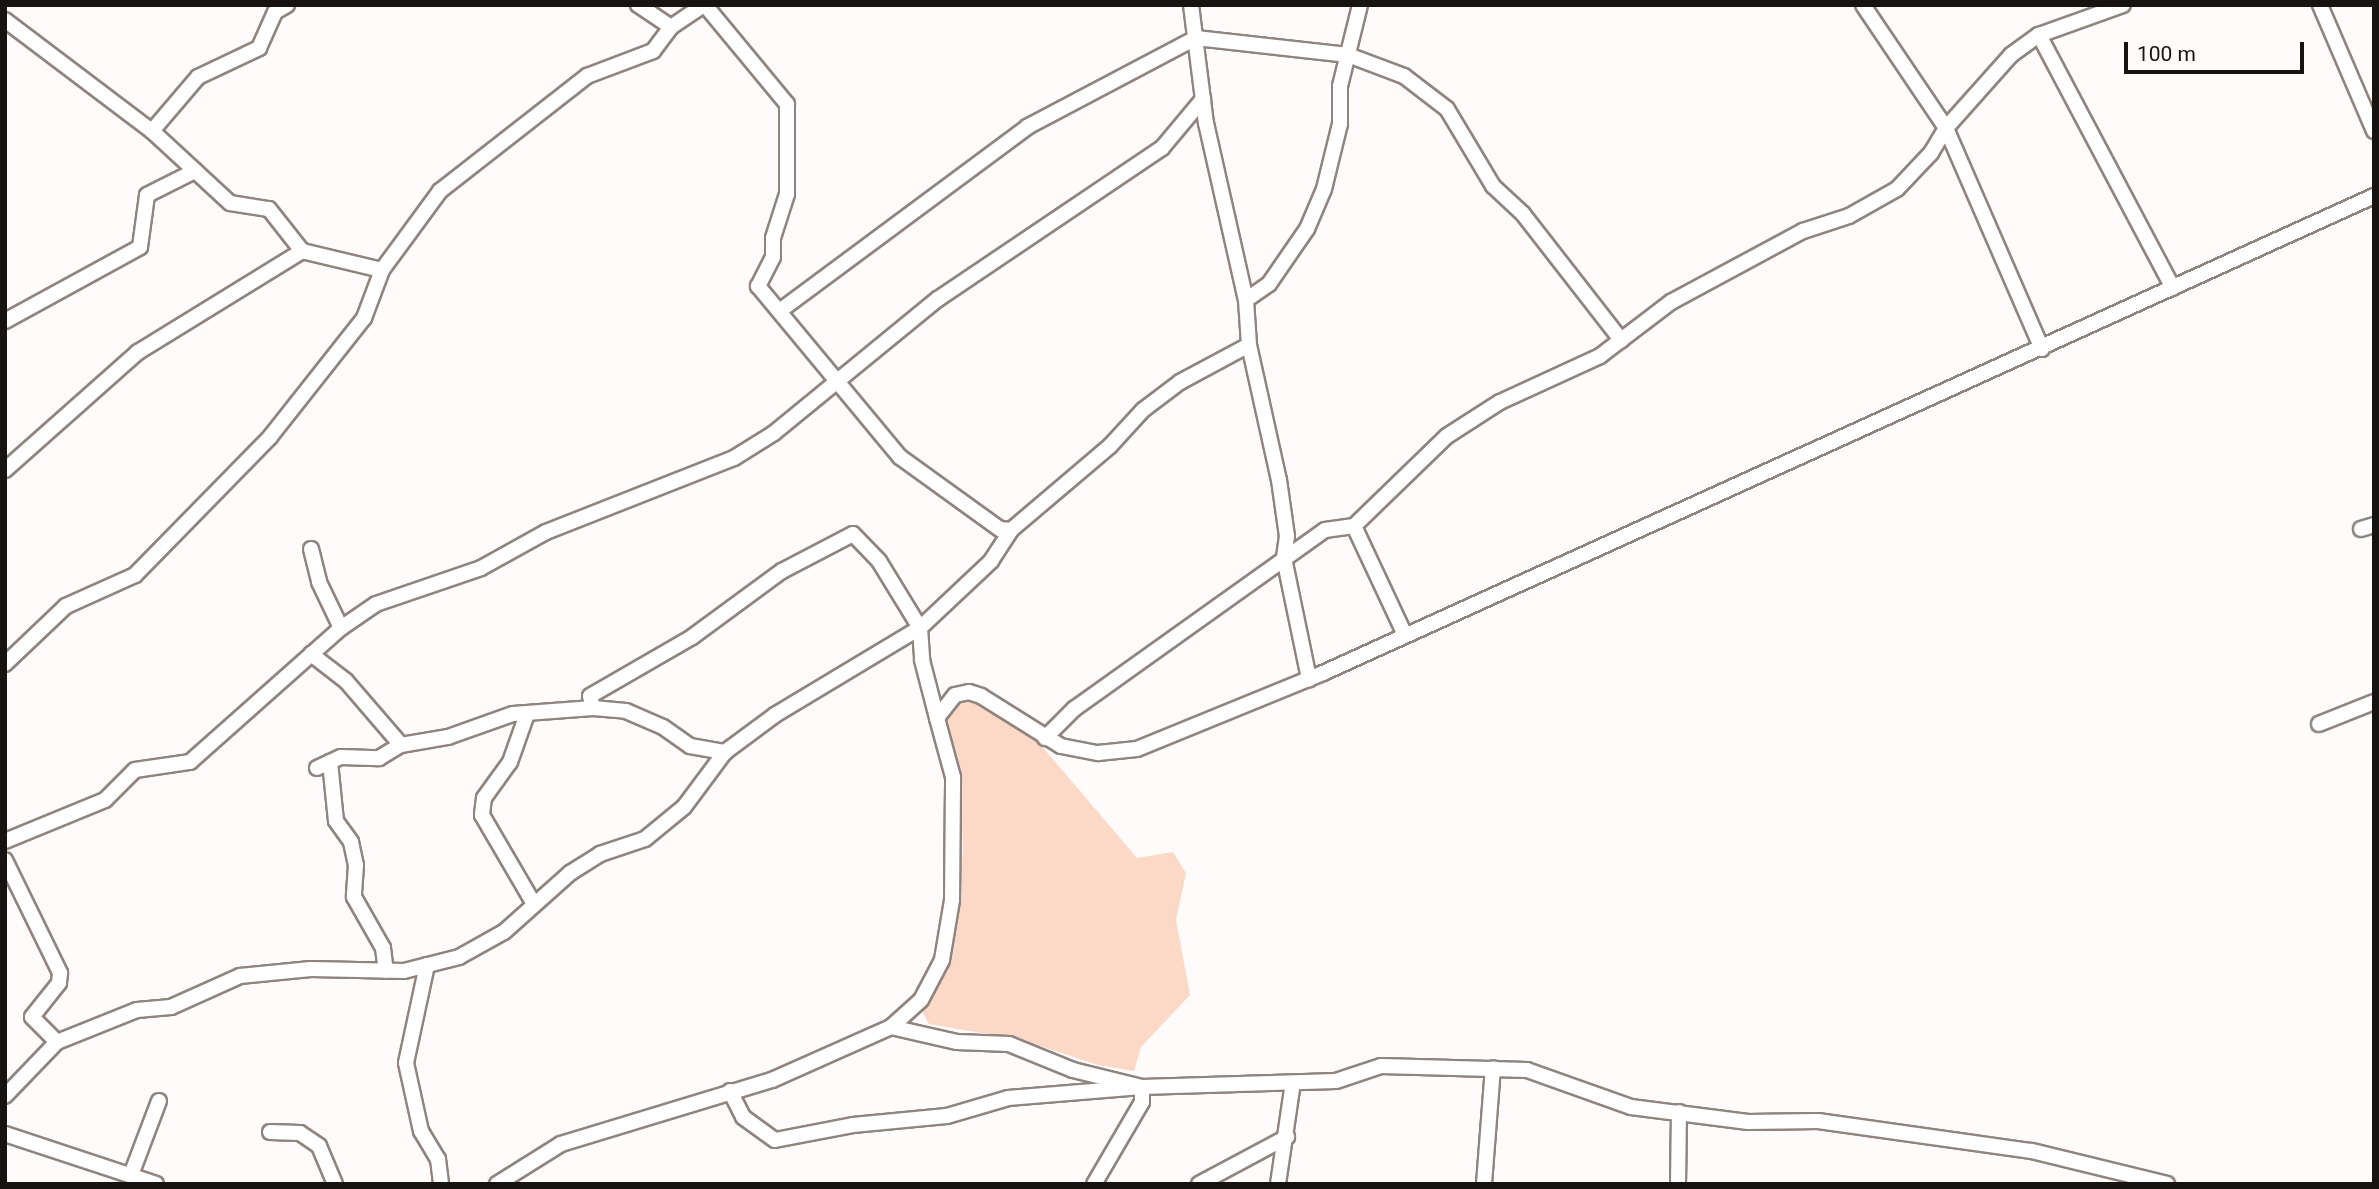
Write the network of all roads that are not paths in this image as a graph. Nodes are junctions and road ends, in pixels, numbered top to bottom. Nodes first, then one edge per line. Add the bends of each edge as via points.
1 (287, 5) edge
2 (638, 5) edge
3 (705, 5) edge
4 (1191, 5) edge
5 (1360, 5) edge
6 (1863, 5) edge
7 (2123, 5) edge
8 (2320, 5) edge
9 (5, 20) edge
10 (671, 27) junction
11 (2039, 35) junction
12 (1196, 38) junction
13 (1348, 55) junction
14 (1203, 99) junction
15 (1946, 128) junction
16 (152, 131) junction
17 (2374, 131) edge
18 (195, 171) junction
19 (2374, 197) edge
20 (302, 251) junction
21 (382, 271) junction
22 (2173, 288) junction
23 (1247, 300) junction
24 (781, 310) junction
25 (5, 321) edge
26 (1621, 340) junction
27 (1249, 345) junction
28 (2042, 349) junction
29 (837, 380) junction
30 (5, 470) edge
31 (1354, 526) junction
32 (1011, 530) junction
33 (312, 549) dead end
34 (1284, 558) junction
35 (341, 628) junction
36 (920, 628) junction
37 (1405, 635) junction
38 (312, 654) junction
39 (5, 664) edge
40 (1309, 679) junction
41 (2374, 702) edge
42 (593, 708) junction
43 (527, 715) junction
44 (937, 718) junction
45 (2319, 724) dead end
46 (1045, 738) junction
47 (401, 745) junction
48 (725, 752) junction
49 (5, 841) edge
50 (5, 860) edge
51 (534, 904) junction
52 (427, 965) junction
53 (386, 971) junction
54 (891, 1027) junction
55 (57, 1042) junction
56 (1493, 1068) junction
57 (1293, 1083) junction
58 (1142, 1087) junction
59 (730, 1091) junction
60 (5, 1096) edge
61 (159, 1101) dead end
62 (1679, 1112) junction
63 (270, 1132) dead end
64 (5, 1134) edge
65 (1287, 1137) junction
66 (136, 1179) edge
67 (501, 1183) edge
68 (156, 1184) edge
69 (335, 1184) edge
70 (440, 1184) edge
71 (1094, 1184) edge
72 (1199, 1184) edge
73 (1279, 1184) edge
74 (1484, 1184) edge
75 (1678, 1184) edge
76 (2167, 1184) edge

1 - 16 street via 275,12 259,48 198,77
2 - 10 street
3 - 10 street
3 - 24 street via 787,104 787,194 773,238 773,257 758,285
4 - 12 street
5 - 13 street
6 - 15 street
7 - 11 street
8 - 17 street
9 - 16 street
10 - 21 street via 653,51 587,76 440,191
11 - 15 street via 2011,55
11 - 22 street
12 - 13 street
12 - 14 street
12 - 24 street via 1027,127
13 - 23 street via 1340,86 1336,145 1307,229 1269,284
13 - 26 street via 1404,76 1447,109 1493,186 1523,214
14 - 23 street via 1228,233
14 - 29 street via 1162,148 938,299
15 - 26 street via 1931,153 1897,189 1849,216 1803,231 1671,302
15 - 28 street
16 - 18 street
18 - 20 street via 230,203 269,209
18 - 25 street via 147,195 140,247
19 - 22 street
20 - 21 street
20 - 30 street via 203,307 138,352
21 - 39 street via 364,318 270,438 135,575 66,606
22 - 28 street
23 - 27 street
24 - 29 street
26 - 31 street via 1600,356 1500,402 1447,436
27 - 32 street via 1180,382 1143,410 1110,446
27 - 34 street via 1279,481
28 - 37 street
29 - 32 street via 900,457 1000,529
29 - 35 street via 774,433 734,458 546,532 481,568 376,604
31 - 34 street via 1325,530
31 - 37 street
32 - 36 street via 991,561
33 - 35 street via 319,582
34 - 40 street
34 - 46 street via 1074,709
35 - 38 street
36 - 42 street via 880,561 853,534 782,571 692,637 590,696
36 - 44 street via 922,660
36 - 48 street via 775,715
37 - 40 street
38 - 47 street via 355,690
38 - 49 street via 190,762 135,770 104,800
40 - 46 street via 1137,748 1098,753
41 - 45 street
42 - 43 street
42 - 48 street via 626,711 663,727 690,746
43 - 47 street via 513,714 428,742
43 - 51 street via 510,762 484,798 482,814
44 - 46 street via 956,695 969,692
44 - 54 street via 953,777 952,900 942,960 921,999
47 - 53 street via 379,758 341,757 324,765 336,821 351,842 356,865 354,897 383,948
48 - 51 street via 684,807 645,839 600,854
50 - 55 street via 60,973 59,983 32,1017
51 - 52 street via 504,932 459,957
52 - 53 street
52 - 70 street via 406,1063 421,1130 438,1159
53 - 55 street via 312,969 240,976 171,1007 137,1010
54 - 58 street via 957,1042 1009,1044 1073,1070
54 - 59 street via 772,1080
55 - 60 street
56 - 57 street via 1381,1066 1336,1081
56 - 62 street via 1527,1070 1631,1107
56 - 74 street
57 - 58 street
57 - 65 street
58 - 59 street via 1008,1098 947,1116 853,1125 775,1140 743,1117
58 - 71 street via 1142,1102
59 - 67 street via 561,1144
61 - 66 street
62 - 75 street
62 - 76 street via 1748,1122 1818,1121 2032,1151
63 - 69 street via 300,1133 319,1146
64 - 66 street
65 - 72 street
65 - 73 street
66 - 68 street

